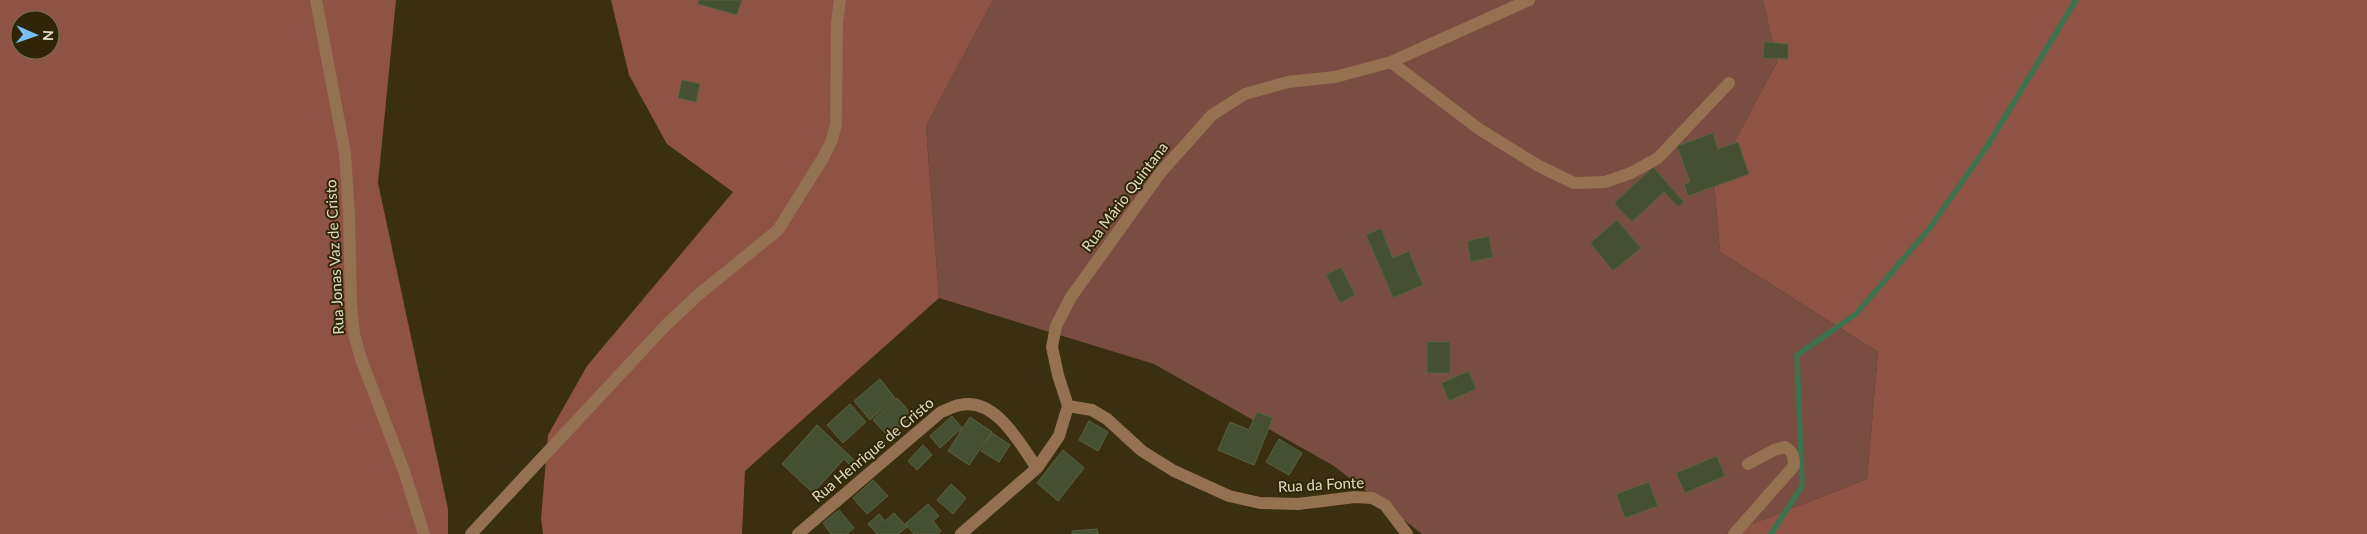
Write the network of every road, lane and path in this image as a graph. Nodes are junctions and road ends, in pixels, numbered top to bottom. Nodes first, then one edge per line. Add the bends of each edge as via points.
1 (316, 0) edge
2 (840, 0) edge
3 (1529, 0) edge
4 (1391, 62) junction
5 (1729, 83) dead end
6 (1068, 406) junction
7 (1748, 464) dead end
8 (1037, 468) junction
9 (424, 534) edge
10 (471, 534) edge
11 (798, 534) edge
12 (961, 534) edge
13 (1407, 534) edge
14 (1734, 534) edge

1 - 9 street, Rua Jonas Vaz de Cristo via 345,153 354,334 360,359 404,471
2 - 10 street via 836,125 832,142 778,230 667,324
3 - 4 street, Rua Mário Quintana
4 - 5 street via 1479,129 1537,165 1574,183 1605,182 1658,158
4 - 6 street, Rua Mário Quintana via 1335,77 1280,84 1245,94 1212,115 1161,172 1071,297 1056,326 1052,347
6 - 8 street via 1059,436
6 - 13 street, Rua da Fonte via 1092,410 1107,419 1142,451 1174,472 1229,496 1260,503 1288,504 1372,498 1385,505
7 - 14 street via 1785,447 1794,457 1794,466
8 - 11 street, Rua Henrique de Cristo via 998,417 980,406 961,404 941,412
8 - 12 street

